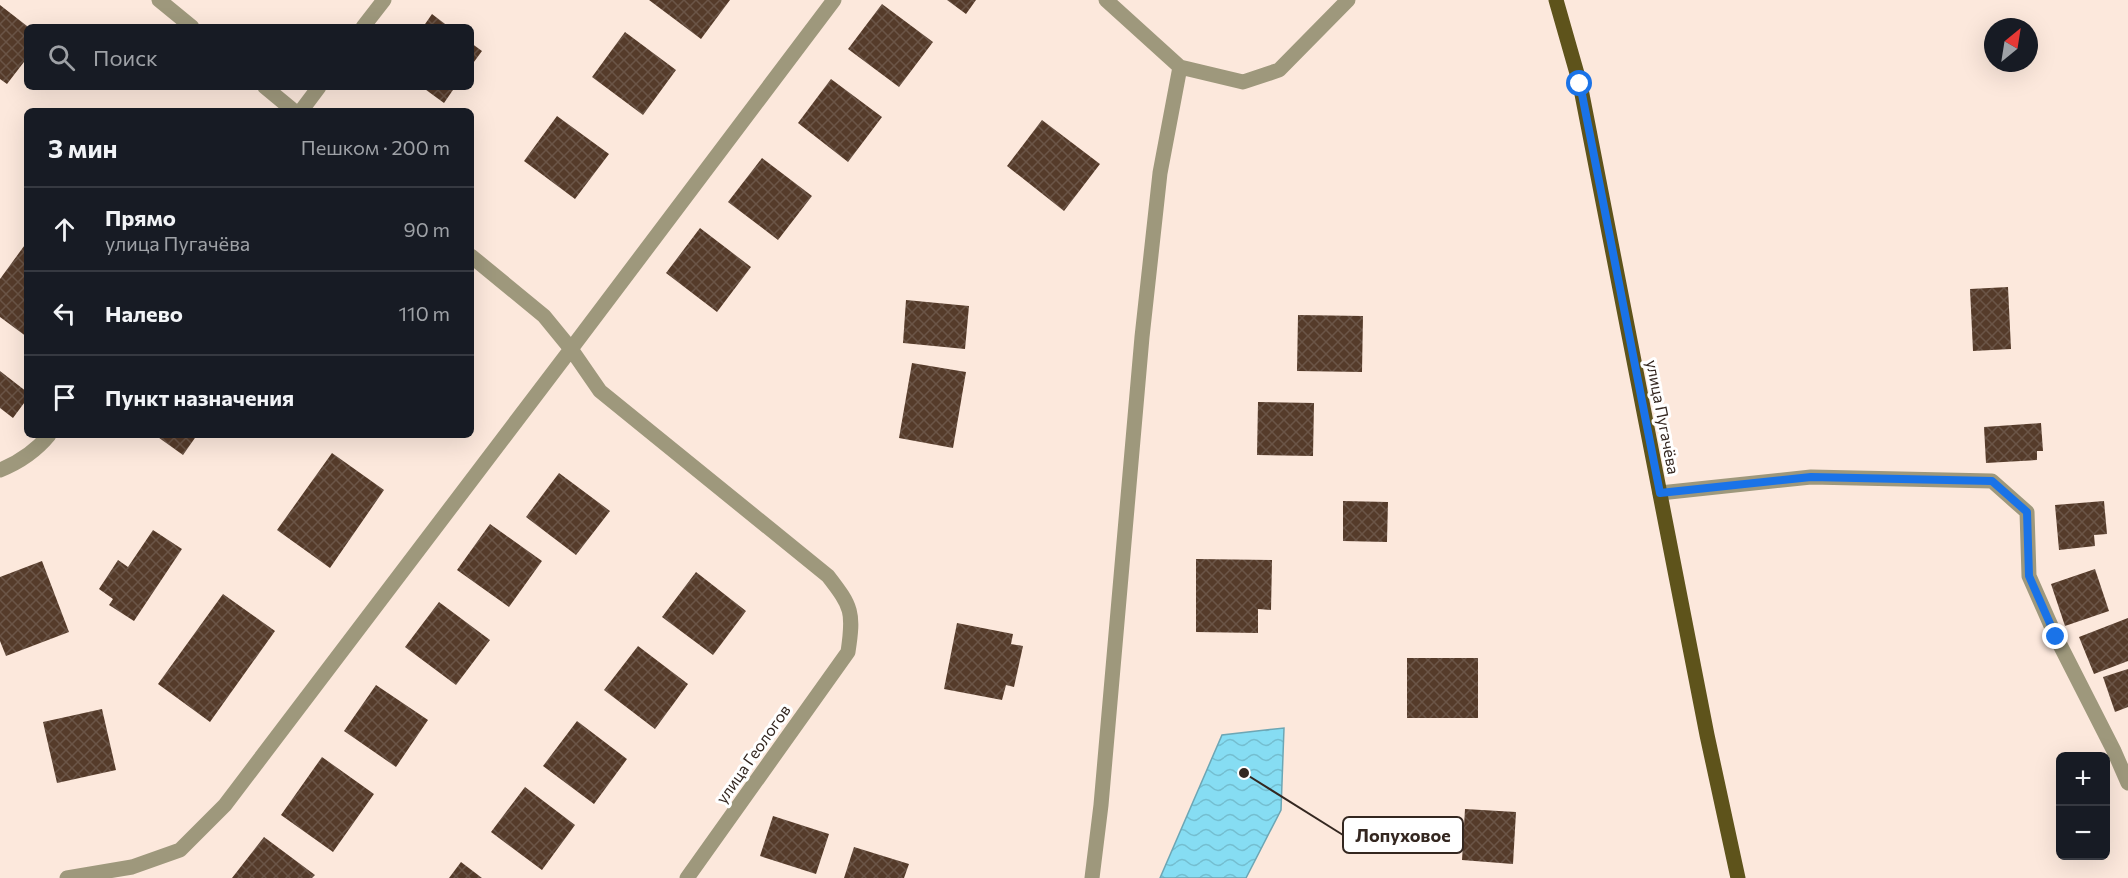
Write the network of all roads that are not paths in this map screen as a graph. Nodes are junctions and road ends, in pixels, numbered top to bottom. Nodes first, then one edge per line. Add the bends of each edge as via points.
1 (159, 0) edge
2 (384, 0) edge
3 (834, 0) edge
4 (1106, 0) edge
5 (1348, 0) edge
6 (1556, 0) edge
7 (188, 24) edge
8 (365, 24) edge
9 (1180, 67) junction
10 (269, 90) edge
11 (317, 90) edge
12 (290, 108) edge
13 (303, 108) edge
14 (474, 258) edge
15 (572, 349) junction
16 (47, 438) edge
17 (0, 470) edge
18 (1660, 493) junction
19 (2128, 783) edge
20 (67, 878) edge
21 (687, 878) edge
22 (1092, 878) edge
23 (1738, 878) edge

1 - 7 street
2 - 8 street
3 - 15 street
4 - 9 street
5 - 9 street via 1279,70 1244,82
6 - 18 main road, улица Пугачёва via 1580,84
9 - 22 street via 1160,173
10 - 12 street
11 - 13 street
14 - 15 street via 544,316
15 - 20 street via 225,805 180,850 132,867
15 - 21 street, улица Геологов via 600,391 828,576 848,601 852,626 848,652
16 - 17 street via 21,461
18 - 19 street via 1811,477 1992,481 2027,512 2029,576
18 - 23 main road, улица Пугачёва

